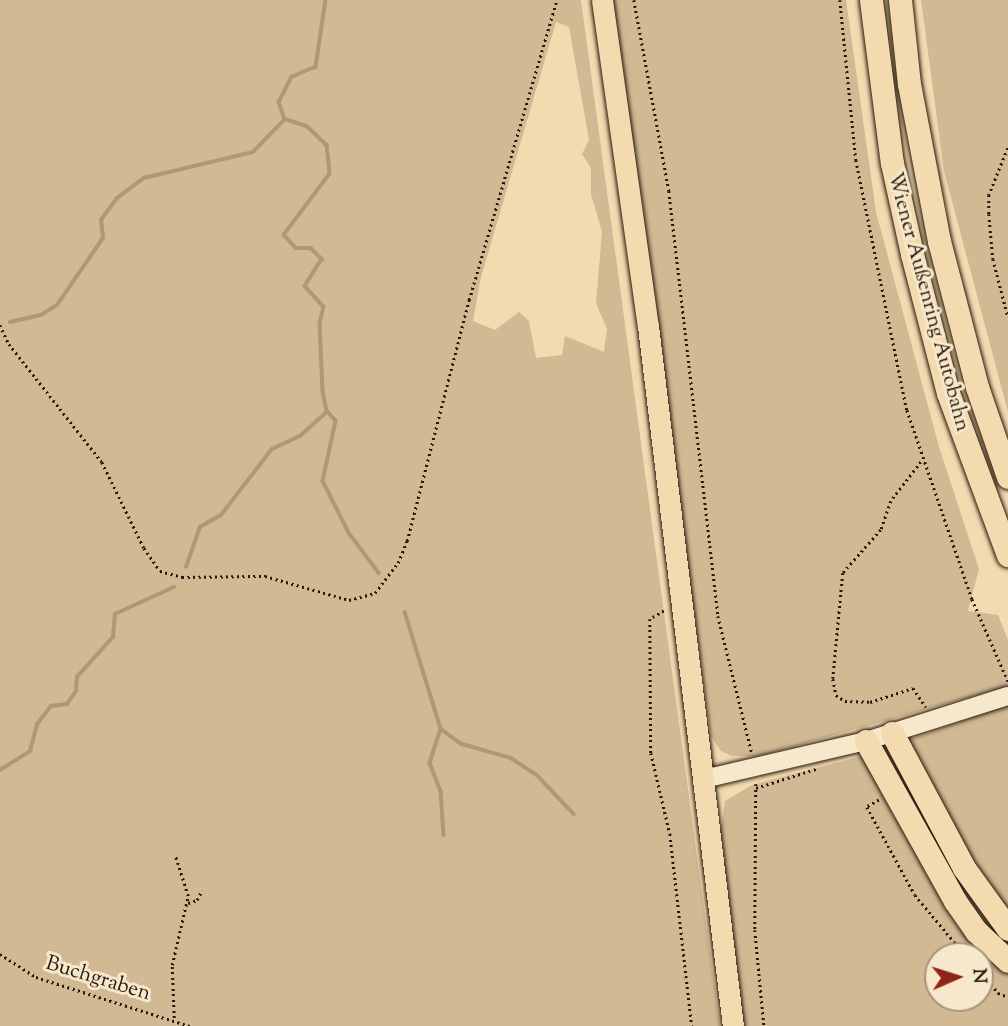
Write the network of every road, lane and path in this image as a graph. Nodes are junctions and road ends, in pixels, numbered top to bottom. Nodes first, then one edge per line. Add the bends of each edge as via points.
1 (557, 0) edge
2 (602, 0) edge
3 (634, 0) edge
4 (840, 0) edge
5 (871, 0) edge
6 (900, 0) edge
7 (1008, 148) edge
8 (1008, 317) edge
9 (0, 325) edge
10 (922, 460) junction
11 (1008, 477) edge
12 (1008, 555) edge
13 (682, 605) junction
14 (1008, 681) edge
15 (1008, 696) edge
16 (931, 720) junction
17 (892, 733) junction
18 (866, 741) junction
19 (756, 769) junction
20 (819, 769) dead end
21 (704, 779) junction
22 (756, 788) junction
23 (886, 796) dead end
24 (175, 855) dead end
25 (202, 890) dead end
26 (187, 903) junction
27 (1008, 929) edge
28 (954, 942) edge
29 (0, 954) edge
30 (1008, 961) edge
31 (174, 1018) junction
32 (190, 1026) edge
33 (692, 1026) edge
34 (733, 1026) edge
35 (764, 1026) edge

1 - 9 path via 469,300 407,541 398,564 375,593 349,600 265,576 182,577 160,570 144,548 103,462 9,344
2 - 13 main road
3 - 19 path via 669,191 718,616
4 - 10 path via 856,160
5 - 12 highway, Wiener Außenring Autobahn via 892,163 912,254 948,393
6 - 11 highway, Wiener Außenring Autobahn via 909,84 939,241 977,387
7 - 8 path via 992,185 989,214 993,259
10 - 14 path via 972,599
10 - 16 path via 891,501 881,530 843,573 833,679 836,695 851,702 870,702 913,688 920,693
13 - 21 main road
13 - 33 path via 650,619 651,753 670,834
15 - 16 main road
16 - 17 main road
17 - 18 main road
17 - 27 highway via 964,868
18 - 19 main road
18 - 30 highway via 954,901 976,931
19 - 21 main road
19 - 22 path
20 - 22 path
21 - 34 main road
22 - 35 path via 755,930
23 - 28 path via 867,807 915,895
24 - 26 path
25 - 26 path via 197,900
26 - 31 path via 172,965
29 - 31 path, Buchgraben via 36,977
31 - 32 path, Buchgraben

